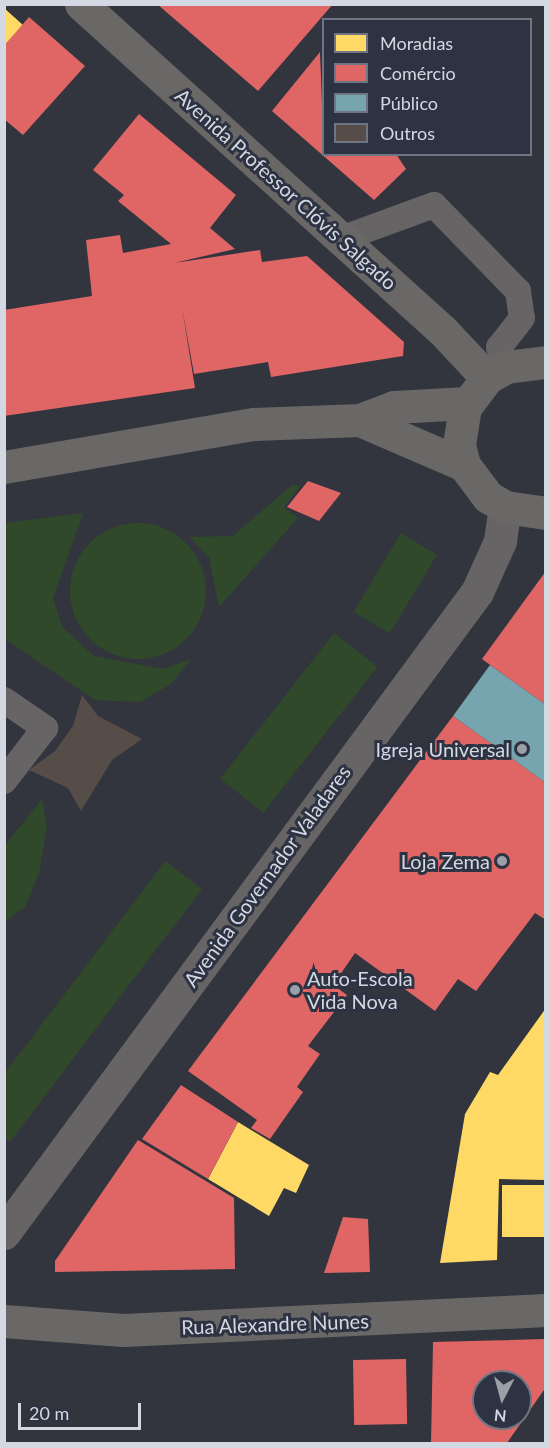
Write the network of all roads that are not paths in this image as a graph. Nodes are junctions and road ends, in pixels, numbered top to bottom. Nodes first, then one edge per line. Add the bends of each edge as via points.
1 (81, 4) edge
2 (341, 239) junction
3 (546, 362) edge
4 (497, 372) junction
5 (467, 403) junction
6 (360, 420) junction
7 (464, 465) junction
8 (4, 467) edge
9 (506, 507) junction
10 (546, 513) edge
11 (4, 700) edge
12 (4, 781) edge
13 (4, 1233) edge
14 (546, 1311) edge
15 (4, 1321) edge

1 - 2 main road, Avenida Professor Clóvis Salgado
2 - 4 main road, Avenida Professor Clóvis Salgado
2 - 4 lane via 434,205 519,291 522,318 499,347
3 - 4 main road
4 - 5 main road
5 - 6 main road via 394,407
5 - 7 main road via 459,424
6 - 7 main road
6 - 8 main road via 254,424
7 - 9 main road via 488,497
9 - 10 main road
9 - 13 street, Avenida Governador Valadares via 500,542 477,592
11 - 12 lane via 45,728
14 - 15 main road, Rua Alexandre Nunes via 123,1330

